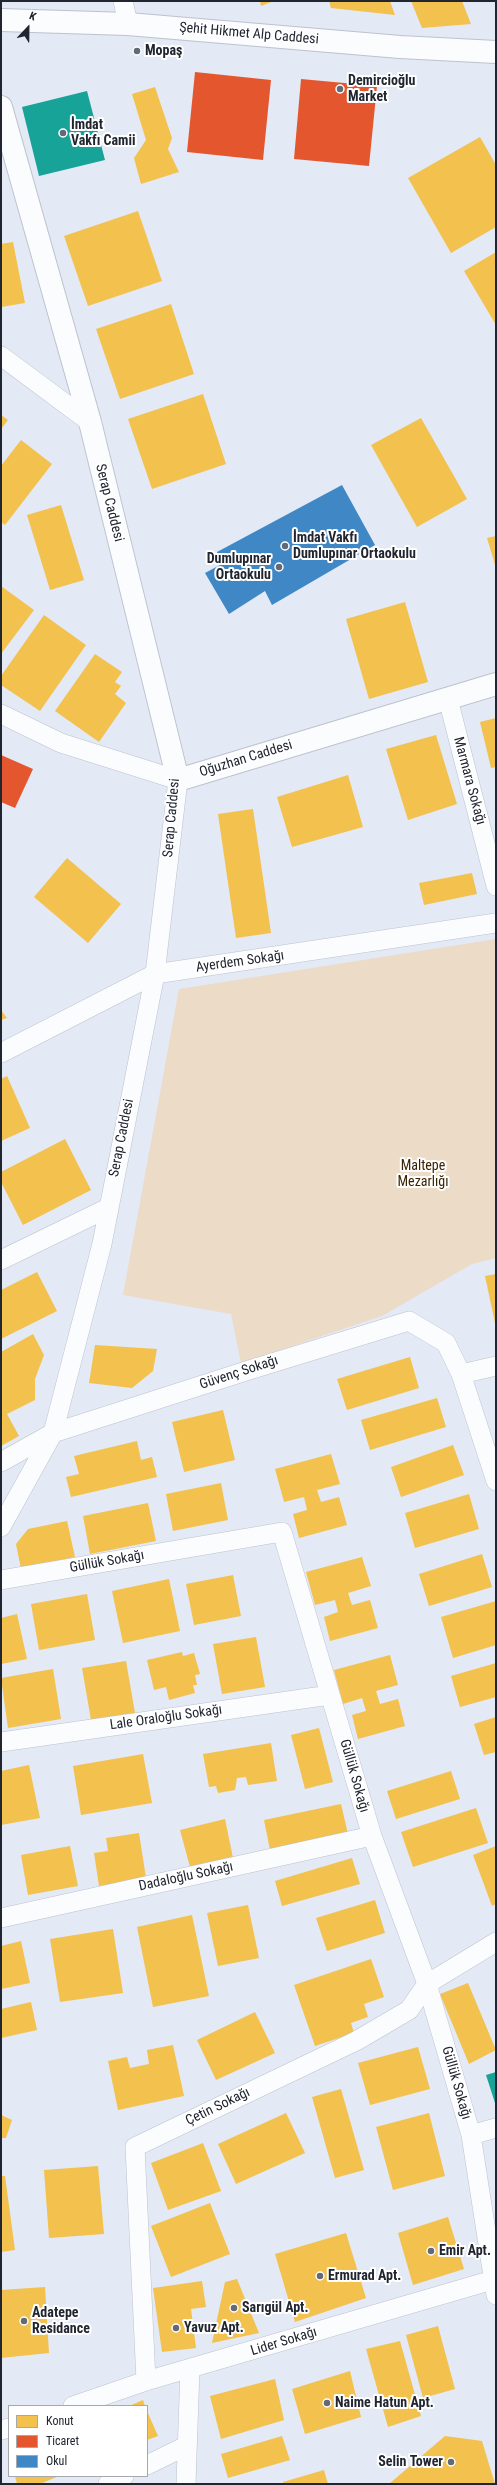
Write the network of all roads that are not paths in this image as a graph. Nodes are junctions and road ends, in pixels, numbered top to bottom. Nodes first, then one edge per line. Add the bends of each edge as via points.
1 (122, 1) edge
2 (1, 20) edge
3 (128, 24) junction
4 (496, 52) edge
5 (1, 107) edge
6 (1, 356) edge
7 (90, 422) junction
8 (496, 684) edge
9 (448, 699) junction
10 (1, 714) edge
11 (178, 780) junction
12 (496, 886) edge
13 (496, 924) edge
14 (155, 974) junction
15 (1, 1053) edge
16 (108, 1208) junction
17 (1, 1260) edge
18 (496, 1366) edge
19 (461, 1374) junction
20 (53, 1433) junction
21 (1, 1462) edge
22 (496, 1481) edge
23 (1, 1527) edge
24 (1, 1580) edge
25 (330, 1695) junction
26 (1, 1742) edge
27 (372, 1836) junction
28 (1, 1918) edge
29 (496, 1942) edge
30 (427, 1984) junction
31 (496, 2128) edge
32 (471, 2135) junction
33 (495, 2285) edge
34 (190, 2370) junction
35 (146, 2381) junction
36 (76, 2405) edge
37 (186, 2446) junction
38 (148, 2465) edge
39 (122, 2477) edge
40 (108, 2484) edge
41 (186, 2484) edge

1 - 3 street
2 - 3 street, Şehit Hikmet Alp Caddesi
3 - 4 street, Şehit Hikmet Alp Caddesi via 400,47
5 - 7 street, Serap Caddesi
6 - 7 street
7 - 11 street, Serap Caddesi
8 - 9 street, Oğuzhan Caddesi
9 - 11 street, Oğuzhan Caddesi
9 - 12 street, Marmara Sokağı
10 - 11 street via 61,743
11 - 14 street, Serap Caddesi
13 - 14 street, Ayerdem Sokağı
14 - 15 street, Ayerdem Sokağı
14 - 16 street, Serap Caddesi
16 - 17 street
16 - 20 street, Serap Caddesi via 102,1244
18 - 19 street
19 - 20 street, Güvenç Sokağı via 446,1342 409,1321 246,1370
19 - 22 street, Güvenç Sokağı
20 - 21 street, Güvenç Sokağı
20 - 23 street, Serap Caddesi
24 - 25 street, Güllük Sokağı via 282,1532
25 - 26 street, Lale Oraloğlu Sokağı
25 - 27 street, Güllük Sokağı
27 - 28 street, Dadaloğlu Sokağı
27 - 30 street, Güllük Sokağı
29 - 30 street, Çetin Sokağı
30 - 32 street, Güllük Sokağı
30 - 35 street, Çetin Sokağı via 409,2010 356,2041 135,2147
31 - 32 street
32 - 33 street, Güllük Sokağı
33 - 34 street, Lider Sokağı
34 - 35 street, Lider Sokağı
34 - 37 street
35 - 36 street, Lider Sokağı
37 - 38 street
37 - 41 street
39 - 40 street

